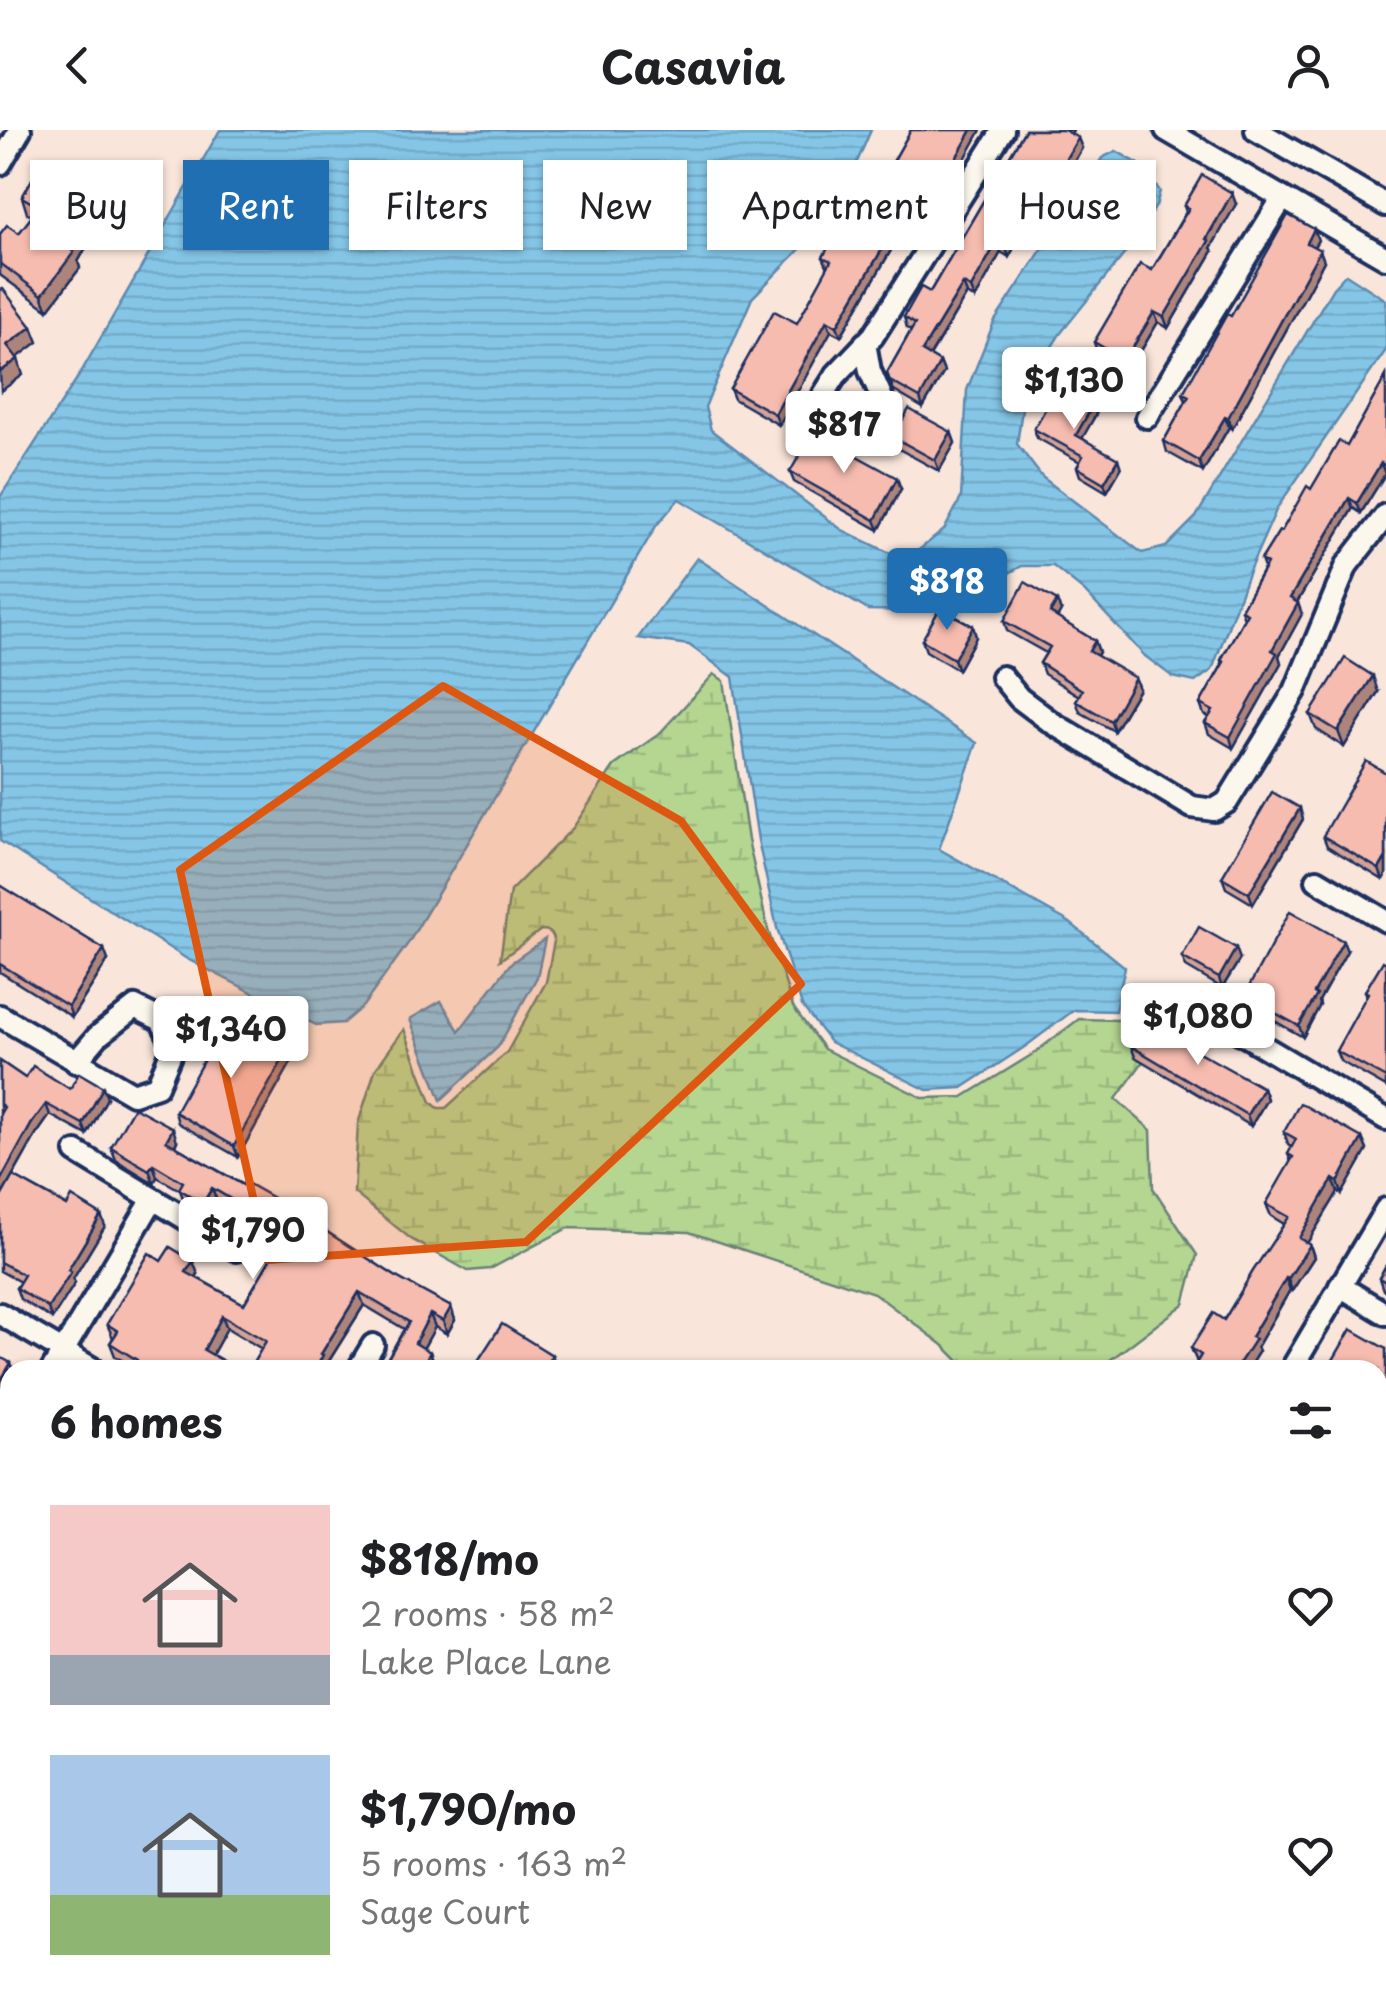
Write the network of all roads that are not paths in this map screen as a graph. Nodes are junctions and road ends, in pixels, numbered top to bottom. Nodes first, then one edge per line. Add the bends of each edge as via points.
1 (20, 130) edge
2 (1003, 130) edge
3 (1166, 130) edge
4 (1256, 130) edge
5 (0, 164) edge
6 (1282, 199) junction
7 (1386, 205) edge
8 (1386, 258) edge
9 (866, 343) dead end
10 (1147, 417) dead end
11 (1386, 516) edge
12 (1002, 676) dead end
13 (1317, 880) dead end
14 (1386, 921) edge
15 (1192, 1004) dead end
16 (0, 1016) edge
17 (76, 1062) junction
18 (1386, 1118) edge
19 (76, 1152) dead end
20 (153, 1200) junction
21 (1386, 1209) edge
22 (237, 1250) dead end
23 (1340, 1286) junction
24 (0, 1314) edge
25 (1386, 1314) edge
26 (373, 1345) dead end
27 (63, 1351) junction
28 (58, 1360) edge
29 (78, 1360) edge
30 (364, 1360) edge
31 (1297, 1360) edge

1 - 5 street
2 - 9 street
3 - 6 street
4 - 7 street
6 - 8 street
6 - 10 street
11 - 12 street via 1347,565 1295,691 1228,802 1214,810 1192,807 1051,722 1018,698
13 - 14 street
15 - 18 street
16 - 17 street
17 - 17 street via 133,1094 157,1086 174,1046 161,1020 135,1007
19 - 20 street
20 - 22 street
20 - 27 street
21 - 23 street
23 - 25 street
23 - 31 street
24 - 27 street
26 - 30 street
27 - 28 street
27 - 29 street

